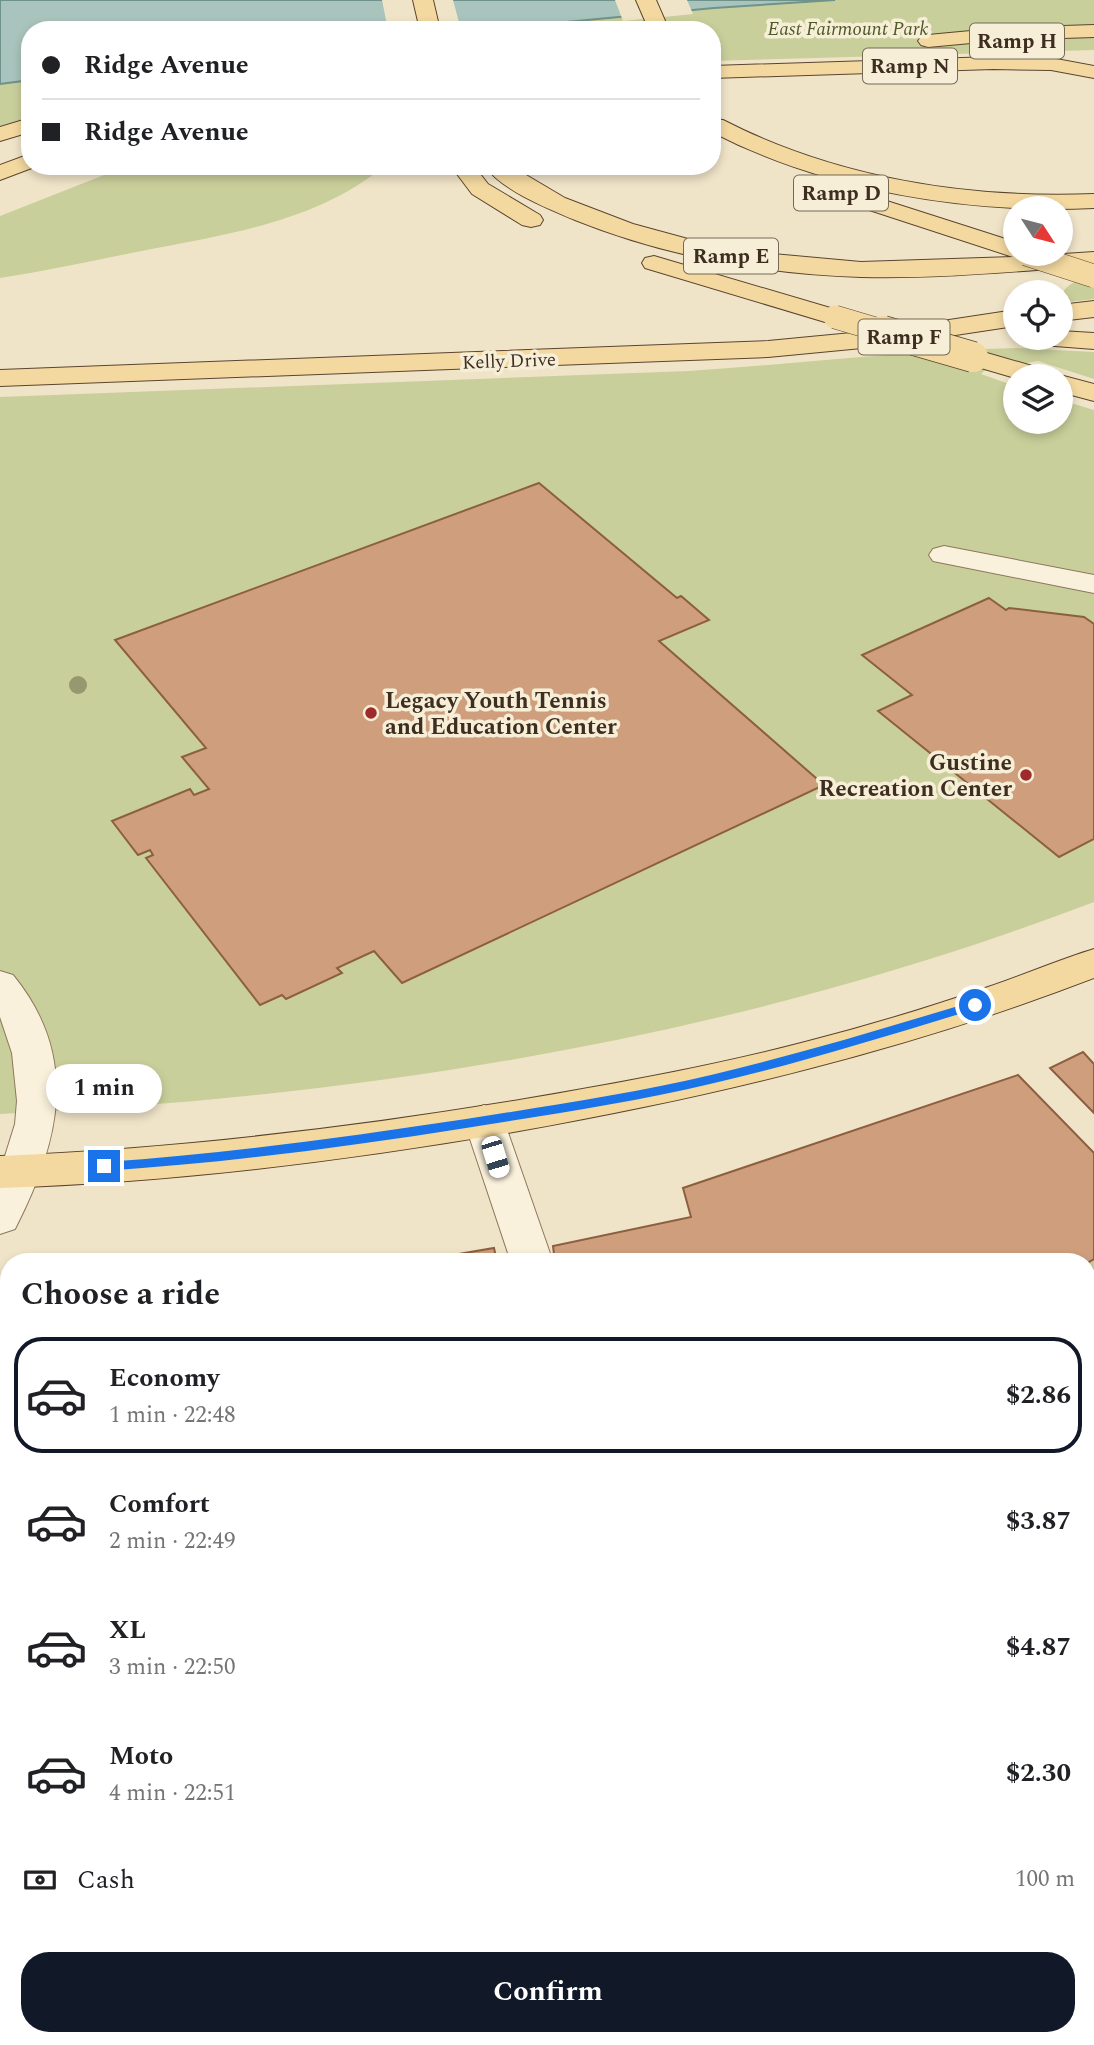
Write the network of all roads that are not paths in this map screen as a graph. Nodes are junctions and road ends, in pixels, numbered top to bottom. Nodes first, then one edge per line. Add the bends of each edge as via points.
1 (423, 0) edge
2 (646, 0) edge
3 (428, 21) edge
4 (655, 21) edge
5 (1094, 31) edge
6 (939, 40) junction
7 (913, 42) dead end
8 (1094, 44) edge
9 (781, 49) dead end
10 (721, 52) edge
11 (721, 72) edge
12 (1094, 72) edge
13 (21, 112) edge
14 (0, 116) edge
15 (21, 128) edge
16 (721, 128) edge
17 (721, 130) edge
18 (0, 134) edge
19 (21, 148) edge
20 (0, 154) edge
21 (21, 165) edge
22 (0, 173) edge
23 (469, 175) edge
24 (509, 175) edge
25 (1094, 191) edge
26 (998, 198) junction
27 (1094, 201) edge
28 (555, 230) dead end
29 (1003, 246) edge
30 (634, 257) dead end
31 (1094, 259) edge
32 (1063, 266) edge
33 (1094, 276) edge
34 (1094, 309) edge
35 (1073, 311) edge
36 (1003, 320) edge
37 (1003, 337) edge
38 (883, 338) junction
39 (1073, 340) edge
40 (1094, 341) edge
41 (1003, 366) edge
42 (0, 378) edge
43 (1073, 387) edge
44 (1094, 393) edge
45 (944, 555) dead end
46 (1094, 584) edge
47 (1094, 963) edge
48 (0, 985) edge
49 (15, 1041) edge
50 (484, 1121) junction
51 (11, 1171) edge
52 (0, 1217) edge
53 (529, 1253) edge

1 - 3 main road
2 - 4 main road
5 - 6 main road
6 - 7 main road
6 - 8 main road, Ramp H
9 - 10 main road
11 - 12 main road, Ramp N via 993,63 1051,64
13 - 14 main road
15 - 18 main road
16 - 26 main road via 775,155 858,179 909,190
17 - 29 main road, Ramp D via 796,176
19 - 20 main road
21 - 22 main road
23 - 28 main road via 503,205
24 - 31 main road, Ramp E via 537,195 587,216 745,259 883,270
25 - 26 main road
26 - 27 main road
30 - 41 main road, Ramp F, bridge
32 - 33 main road, bridge
34 - 35 main road
36 - 38 main road, Kelly Drive
37 - 38 main road
38 - 42 main road, Kelly Drive via 648,355
39 - 40 main road
43 - 44 main road
45 - 46 street
47 - 50 main road via 952,1013 710,1080
48 - 49 street via 11,998
49 - 51 street via 37,1066 39,1094 37,1119
50 - 51 main road via 205,1160
50 - 53 street
51 - 52 street

